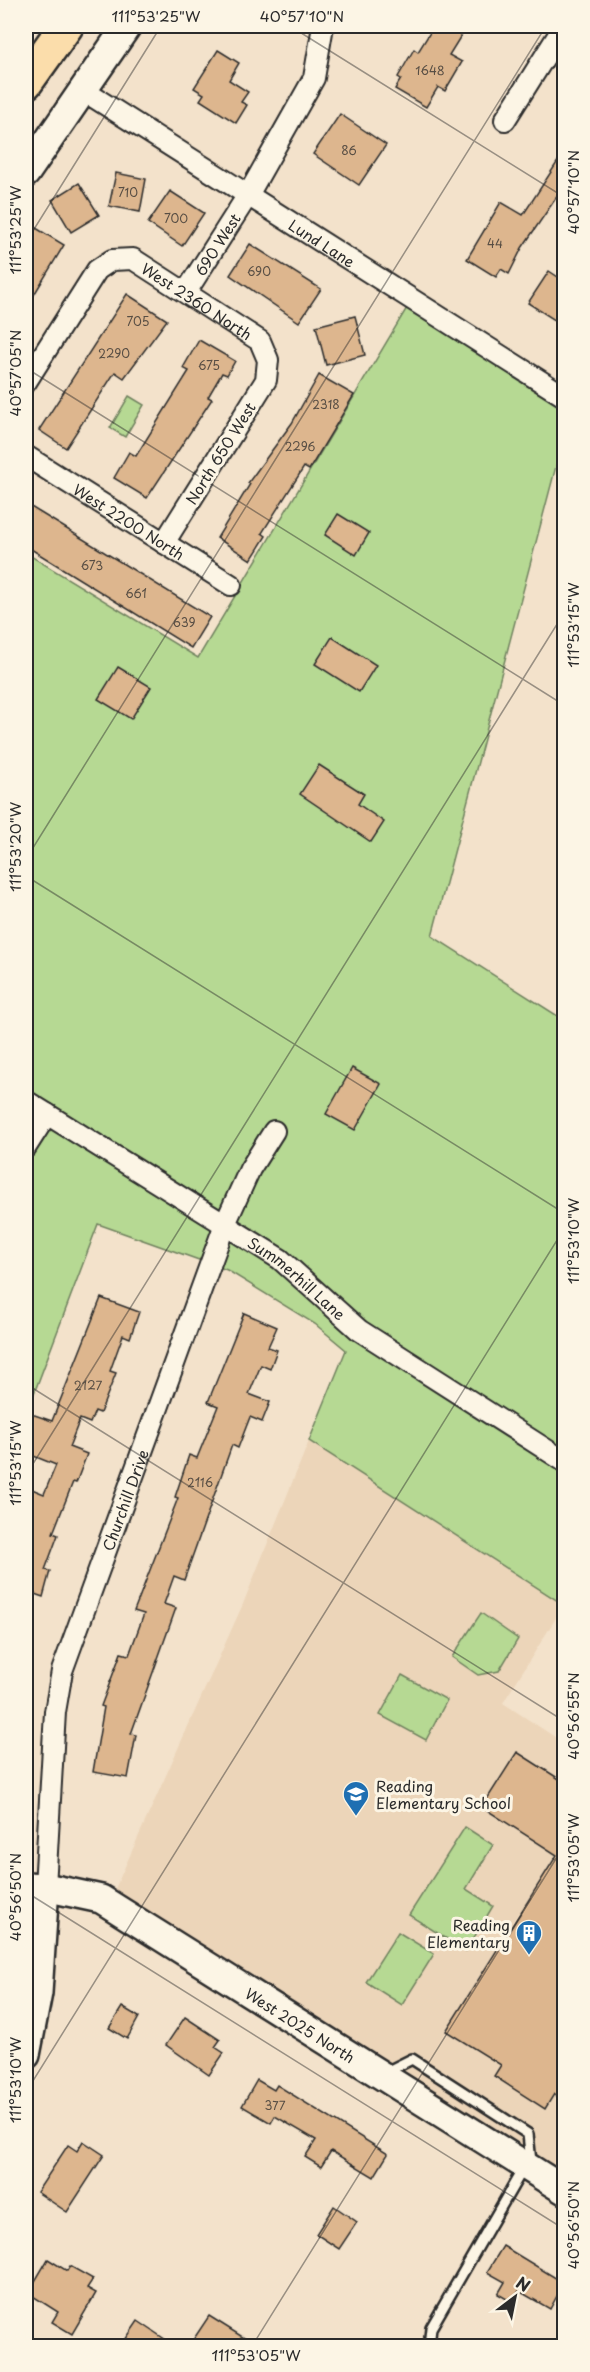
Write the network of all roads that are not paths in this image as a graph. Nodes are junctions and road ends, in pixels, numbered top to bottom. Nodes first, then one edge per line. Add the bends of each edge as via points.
1 (66, 26) edge
2 (128, 26) edge
3 (323, 26) edge
4 (564, 26) edge
5 (26, 82) edge
6 (81, 89) junction
7 (505, 120) dead end
8 (26, 173) edge
9 (248, 195) junction
10 (186, 292) junction
11 (268, 360) joint
12 (26, 382) edge
13 (564, 396) edge
14 (26, 456) edge
15 (164, 543) junction
16 (231, 585) dead end
17 (26, 1101) edge
18 (47, 1114) junction
19 (273, 1131) dead end
20 (26, 1147) edge
21 (225, 1224) junction
22 (564, 1461) edge
23 (35, 1886) edge
24 (26, 2055) edge
25 (528, 2169) junction
26 (564, 2190) edge
27 (429, 2346) edge

1 - 5 highway
2 - 6 street
3 - 9 street, 690 West via 314,78
4 - 7 street
6 - 8 street
6 - 9 street, Lund Lane
9 - 10 street, 690 West
9 - 13 street, Lund Lane
10 - 11 street, West 2360 North via 260,341
10 - 12 street, West 2360 North via 134,259 112,260 97,270
11 - 15 street, North 650 West via 266,380
14 - 15 street, West 2200 North
15 - 16 street, West 2200 North
17 - 18 street, Summerhill Lane
18 - 20 street
18 - 21 street, Summerhill Lane
19 - 21 street, Churchill Drive via 250,1169
21 - 22 street, Summerhill Lane via 280,1259 359,1330
21 - 23 street, Churchill Drive via 62,1671
23 - 24 street via 38,1994
23 - 25 street, West 2025 North via 101,1899
25 - 26 street, West 2025 North
25 - 27 lane via 431,2328

